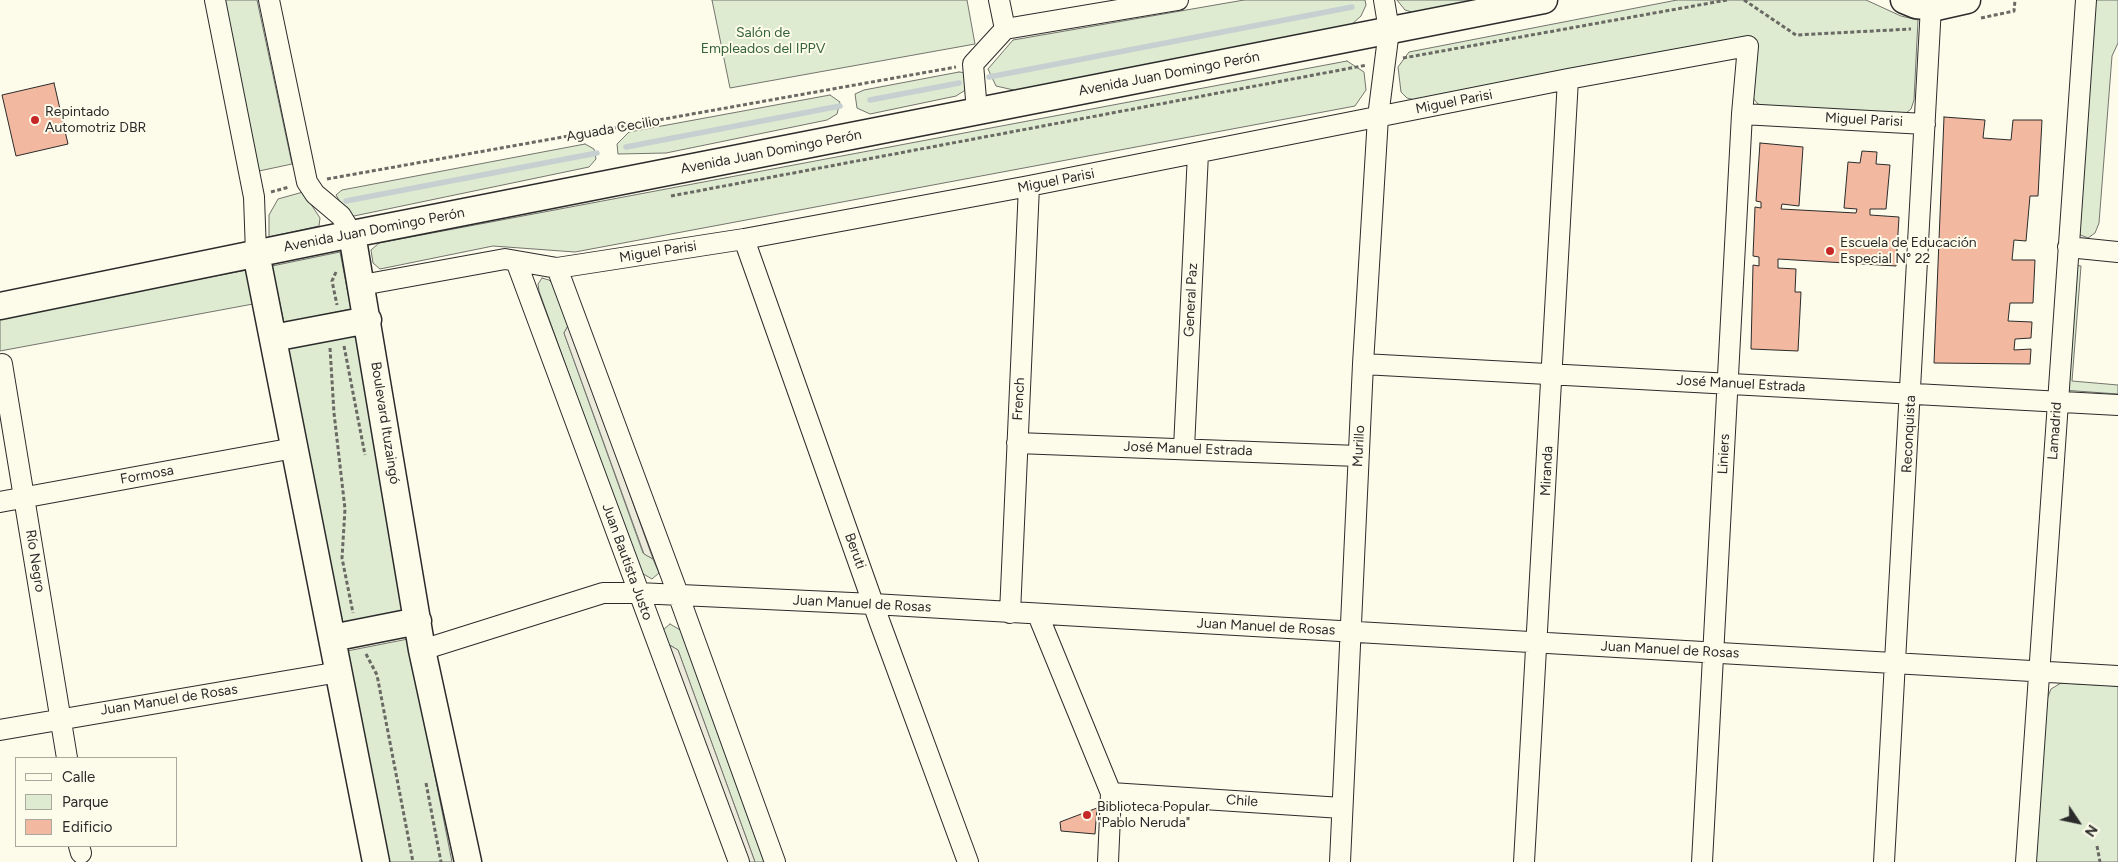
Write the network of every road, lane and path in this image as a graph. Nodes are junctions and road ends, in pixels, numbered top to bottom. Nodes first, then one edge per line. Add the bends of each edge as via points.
1 (215, 0) edge
2 (269, 0) edge
3 (999, 0) edge
4 (1178, 0) edge
5 (1384, 0) edge
6 (1544, 0) edge
7 (1727, 0) edge
8 (1744, 0) edge
9 (1904, 0) edge
10 (2015, 0) edge
11 (2086, 0) edge
12 (1957, 10) edge
13 (1005, 30) junction
14 (1389, 30) junction
15 (1748, 46) joint
16 (1385, 62) junction
17 (973, 64) junction
18 (1568, 79) junction
19 (977, 111) junction
20 (1742, 114) junction
21 (1378, 117) junction
22 (1925, 124) junction
23 (1198, 152) junction
24 (307, 182) junction
25 (1029, 186) junction
26 (670, 196) dead end
27 (254, 197) junction
28 (744, 238) junction
29 (354, 244) junction
30 (2068, 246) junction
31 (2118, 252) edge
32 (256, 253) junction
33 (516, 261) junction
34 (557, 268) junction
35 (362, 284) junction
36 (0, 306) edge
37 (368, 320) junction
38 (334, 327) junction
39 (273, 338) junction
40 (2, 364) dead end
41 (1363, 364) junction
42 (1552, 374) junction
43 (1727, 384) junction
44 (1911, 394) junction
45 (2056, 402) junction
46 (2118, 405) edge
47 (1017, 443) junction
48 (294, 448) junction
49 (1184, 448) junction
50 (1358, 456) junction
51 (366, 461) dead end
52 (24, 497) junction
53 (0, 502) edge
54 (638, 593) junction
55 (678, 594) junction
56 (874, 604) junction
57 (1010, 613) junction
58 (1038, 615) junction
59 (418, 621) junction
60 (1350, 632) junction
61 (344, 636) junction
62 (1536, 643) junction
63 (422, 650) junction
64 (1713, 653) junction
65 (1895, 663) junction
66 (2039, 671) junction
67 (339, 672) junction
68 (2118, 676) edge
69 (61, 718) junction
70 (0, 730) edge
71 (67, 757) edge
72 (425, 777) dead end
73 (1111, 793) junction
74 (1342, 808) junction
75 (2097, 846) dead end
76 (376, 862) edge
77 (413, 862) edge
78 (441, 862) edge
79 (468, 862) edge
80 (739, 862) edge
81 (775, 862) edge
82 (968, 862) edge
83 (1108, 862) edge
84 (1340, 862) edge
85 (1524, 862) edge
86 (1702, 862) edge
87 (1884, 862) edge
88 (2026, 862) edge
89 (2100, 862) edge

1 - 27 street
2 - 24 street, Boulevard Ituzaingó
3 - 13 street
4 - 13 street
5 - 14 street, Murillo
6 - 14 main road, Avenida Juan Domingo Perón
7 - 16 path
8 - 12 path via 1796,35
9 - 12 main road via 1916,5
10 - 12 path via 2014,11
11 - 30 street, Lamadrid
12 - 22 street, Reconquista
13 - 17 street
14 - 16 street, Murillo
14 - 19 main road, Avenida Juan Domingo Perón
15 - 18 street, Miguel Parisi
15 - 20 street, Liniers
16 - 21 street, Murillo
16 - 26 path
17 - 19 street
17 - 24 path, Aguada Cecilio
18 - 21 street, Miguel Parisi
18 - 42 street, Miranda
19 - 29 main road, Avenida Juan Domingo Perón
20 - 22 street, Miguel Parisi
20 - 43 street, Liniers
21 - 23 street, Miguel Parisi
21 - 41 street, Murillo
22 - 44 street, Reconquista
23 - 25 street, Miguel Parisi
23 - 49 street, General Paz
24 - 27 path, Aguada Cecilio
24 - 29 street, Boulevard Ituzaingó via 315,194 341,216
25 - 28 street, Miguel Parisi
25 - 47 street, French
27 - 32 street
28 - 34 street, Miguel Parisi
28 - 56 street, Beruti
29 - 32 main road, Avenida Juan Domingo Perón
29 - 35 main road, Boulevard Ituzaingó
29 - 38 path via 332,281
30 - 31 street
30 - 45 street, Lamadrid
32 - 36 main road, Avenida Juan Domingo Perón
32 - 39 main road
33 - 34 street, Miguel Parisi
33 - 35 street, Miguel Parisi via 504,259
33 - 54 street, Juan Bautista Justo
34 - 55 street
35 - 37 main road, Boulevard Ituzaingó
37 - 38 main road
37 - 59 main road, Boulevard Ituzaingó
38 - 39 main road
38 - 51 path
38 - 61 path via 334,413 345,509 342,558
39 - 48 main road
40 - 52 street, Río Negro
41 - 42 street, José Manuel Estrada
41 - 50 street, Murillo
42 - 43 street, José Manuel Estrada
42 - 62 street, Miranda
43 - 44 street, José Manuel Estrada
43 - 64 street, Liniers
44 - 45 street, José Manuel Estrada
44 - 65 street, Reconquista
45 - 46 street, José Manuel Estrada
45 - 66 street, Lamadrid
47 - 49 street, José Manuel Estrada
47 - 57 street, French
48 - 52 street, Formosa
48 - 61 main road
49 - 50 street, José Manuel Estrada
50 - 60 street, Murillo
52 - 53 street, Formosa
52 - 69 street, Río Negro
54 - 55 street, Juan Manuel de Rosas
54 - 63 street, Juan Manuel de Rosas via 603,593
54 - 80 street, Juan Bautista Justo
55 - 56 street, Juan Manuel de Rosas
55 - 81 street
56 - 57 street, Juan Manuel de Rosas
56 - 82 street, Beruti
57 - 58 street, Juan Manuel de Rosas
58 - 60 street, Juan Manuel de Rosas
58 - 73 street
59 - 61 main road
59 - 63 main road, Boulevard Ituzaingó
60 - 62 street, Juan Manuel de Rosas
60 - 74 street, Murillo
61 - 67 main road
61 - 77 path via 377,675
62 - 64 street, Juan Manuel de Rosas
62 - 85 street, Miranda
63 - 79 main road, Boulevard Ituzaingó
64 - 65 street, Juan Manuel de Rosas
64 - 86 street, Liniers
65 - 66 street, Juan Manuel de Rosas
65 - 87 street, Reconquista
66 - 68 street, Juan Manuel de Rosas
66 - 88 street, Lamadrid
67 - 69 street, Juan Manuel de Rosas
67 - 76 main road
69 - 70 street, Juan Manuel de Rosas
69 - 71 street, Río Negro
72 - 78 path
73 - 74 street, Chile
73 - 83 street
74 - 84 street, Murillo
75 - 89 path

